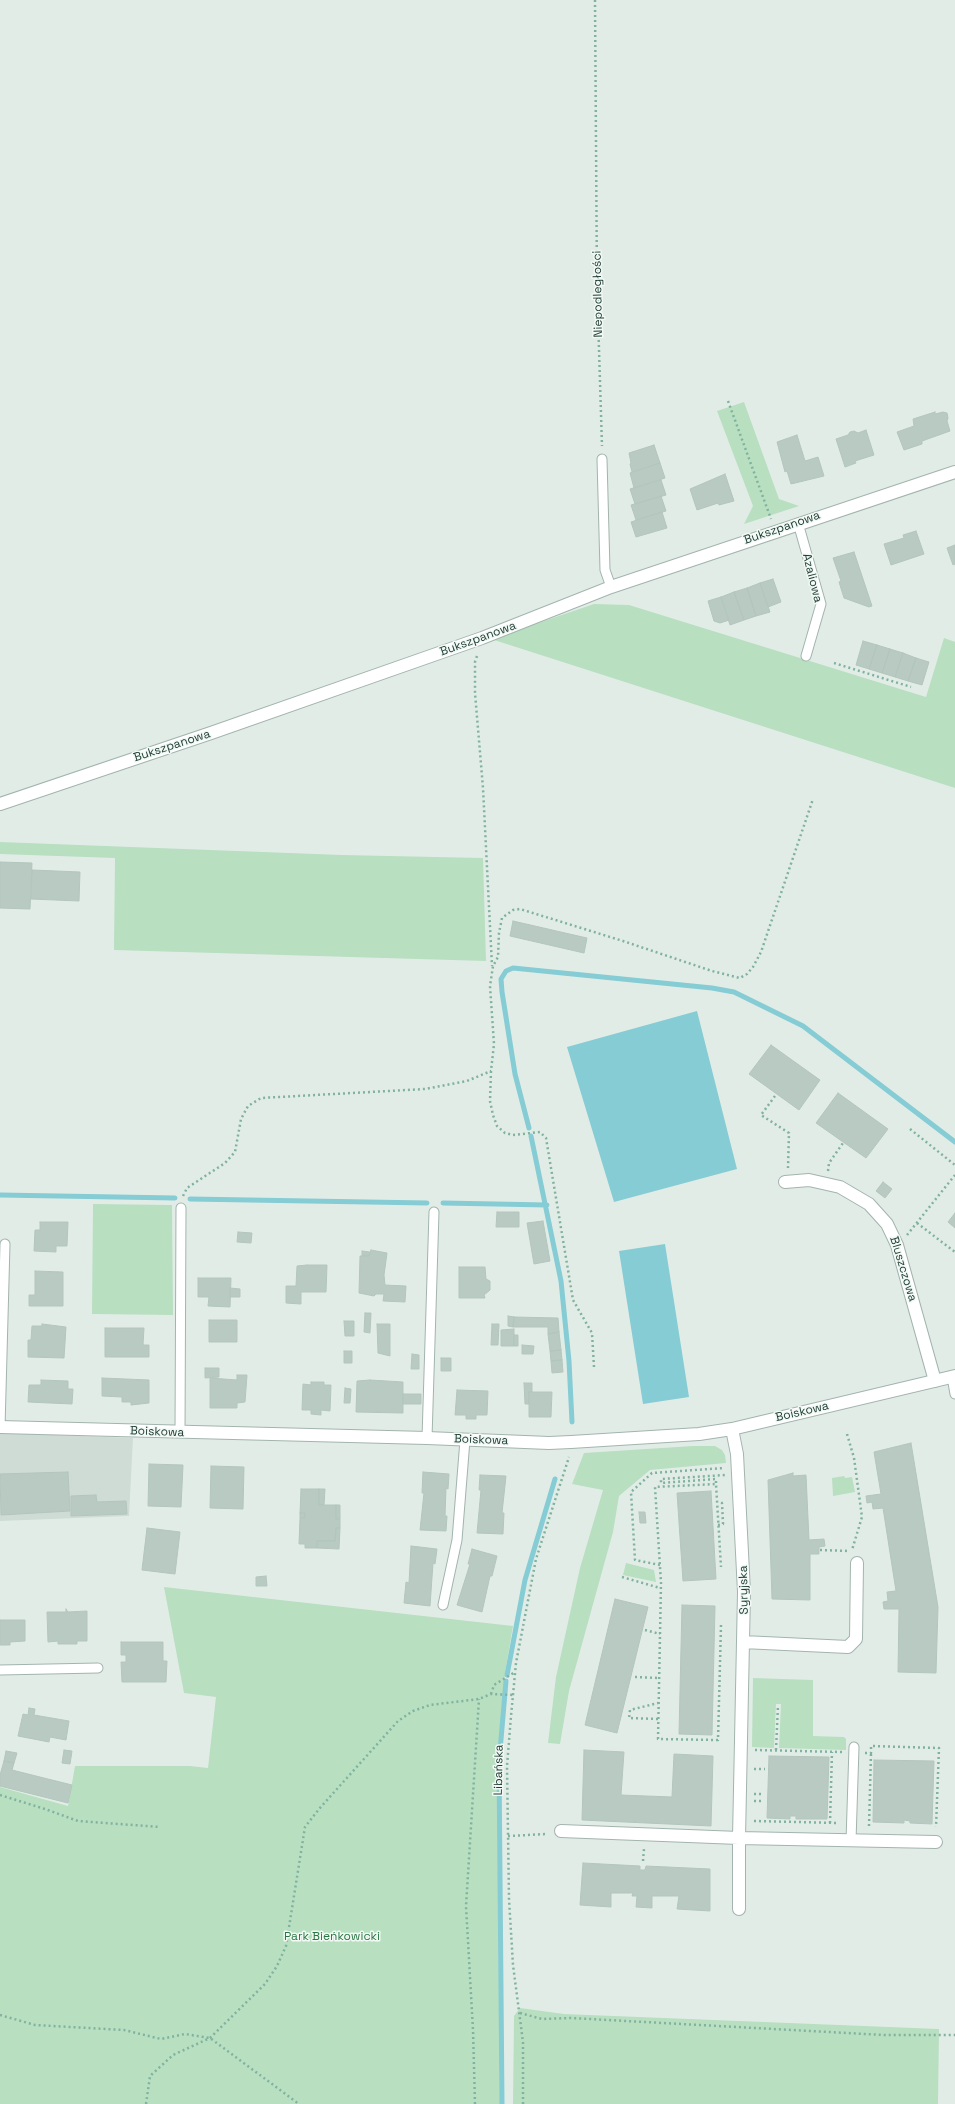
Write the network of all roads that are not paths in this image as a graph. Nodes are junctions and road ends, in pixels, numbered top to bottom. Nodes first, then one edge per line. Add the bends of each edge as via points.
1 (602, 459) road end
2 (955, 472) edge
3 (798, 523) junction
4 (611, 587) junction
5 (806, 656) dead end
6 (0, 804) edge
7 (787, 1177) road end
8 (181, 1208) road end
9 (434, 1212) dead end
10 (5, 1244) dead end
11 (953, 1377) edge
12 (935, 1381) junction
13 (955, 1394) edge
14 (0, 1428) edge
15 (732, 1428) junction
16 (180, 1432) junction
17 (427, 1438) junction
18 (465, 1440) junction
19 (857, 1563) road end
20 (443, 1605) dead end
21 (743, 1642) junction
22 (98, 1668) dead end
23 (0, 1670) edge
24 (854, 1747) dead end
25 (561, 1831) road end
26 (739, 1838) junction
27 (851, 1841) junction
28 (936, 1842) dead end
29 (739, 1909) dead end

1 - 4 lane via 605,570
2 - 3 street, Bukszpanowa
3 - 4 street, Bukszpanowa
3 - 5 lane, Azaliowa via 821,604
4 - 6 street, Bukszpanowa via 482,638
7 - 12 street, Bluszczowa via 827,1183 855,1194 869,1204 887,1224 897,1245
8 - 16 lane
9 - 17 lane
10 - 14 lane
11 - 12 street, Boiskowa
11 - 13 lane
12 - 15 street, Boiskowa
14 - 16 street, Boiskowa
15 - 18 street, Boiskowa via 700,1434 549,1443
15 - 21 street, Syryjska via 744,1592
16 - 17 street, Boiskowa
17 - 18 street, Boiskowa
18 - 20 lane via 457,1540
19 - 21 street via 856,1639 848,1647
21 - 26 street, Syryjska
22 - 23 lane
24 - 27 lane
25 - 26 street
26 - 27 street
26 - 29 street, Syryjska
27 - 28 street

